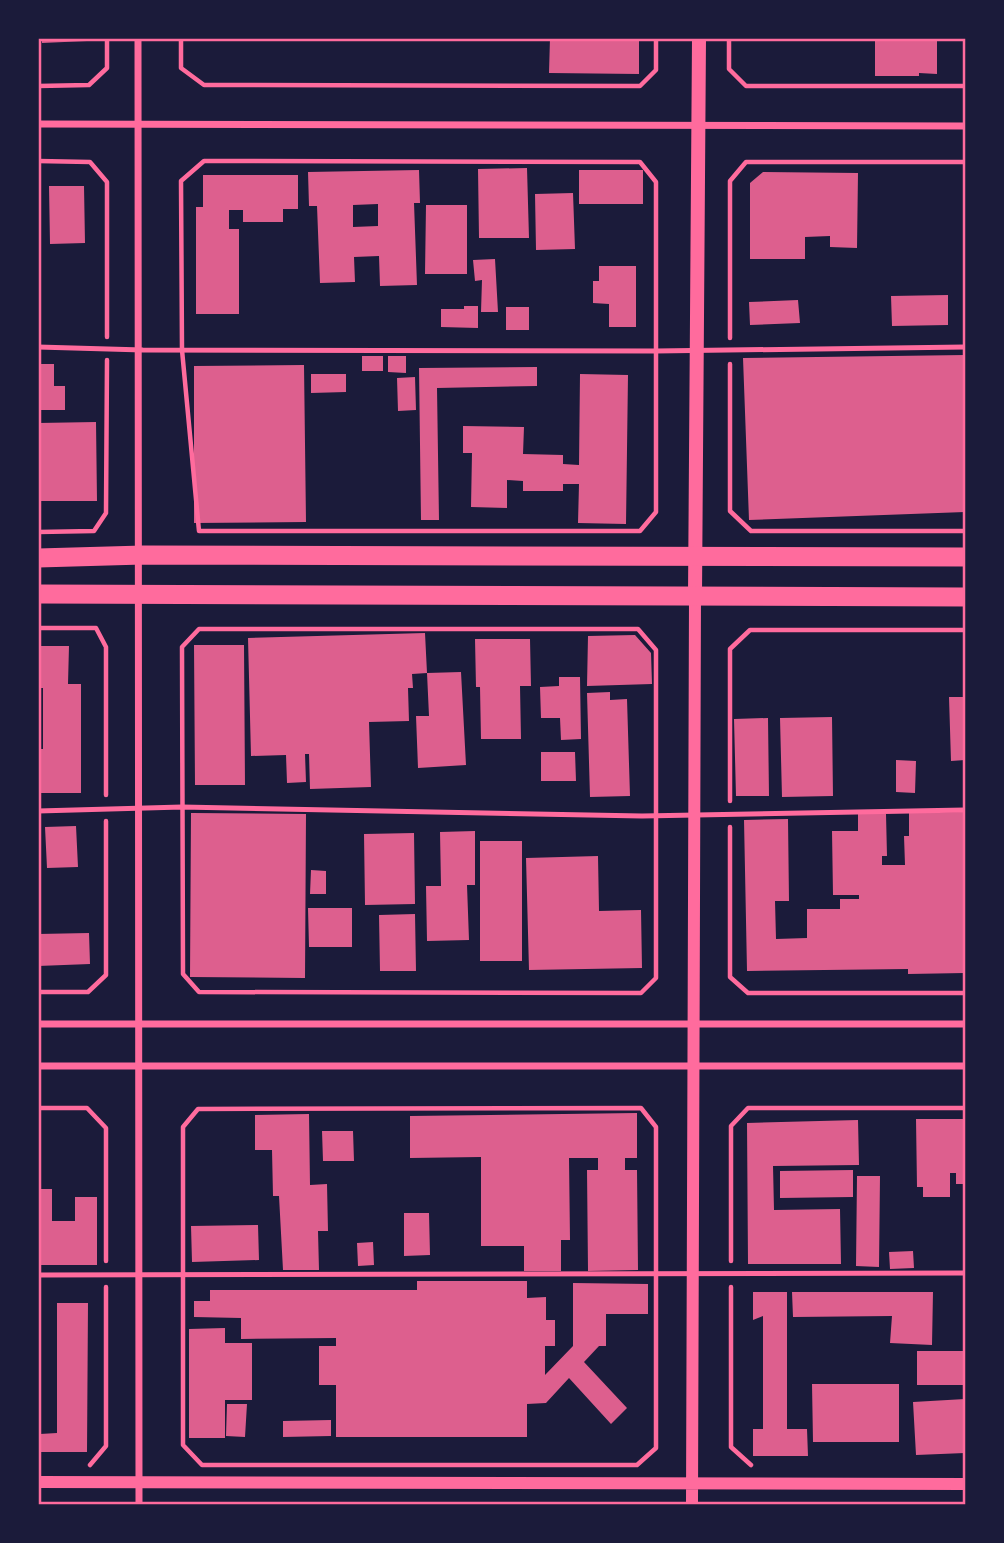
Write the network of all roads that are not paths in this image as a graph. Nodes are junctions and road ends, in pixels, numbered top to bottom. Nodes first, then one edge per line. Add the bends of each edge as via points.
1 (138, 38) edge
2 (699, 38) edge
3 (38, 124) edge
4 (138, 124) junction
5 (698, 126) junction
6 (965, 126) edge
7 (965, 346) edge
8 (38, 347) edge
9 (138, 350) junction
10 (697, 351) junction
11 (138, 555) junction
12 (695, 556) junction
13 (965, 557) edge
14 (38, 558) edge
15 (38, 594) edge
16 (138, 594) junction
17 (695, 596) junction
18 (965, 597) edge
19 (139, 808) junction
20 (965, 810) edge
21 (38, 811) edge
22 (694, 815) junction
23 (38, 1024) edge
24 (138, 1024) junction
25 (694, 1024) junction
26 (965, 1024) edge
27 (38, 1066) edge
28 (693, 1066) junction
29 (965, 1066) edge
30 (139, 1067) junction
31 (693, 1272) junction
32 (965, 1273) edge
33 (139, 1274) junction
34 (38, 1275) edge
35 (38, 1482) edge
36 (139, 1482) junction
37 (692, 1484) junction
38 (965, 1484) edge
39 (139, 1504) edge
40 (692, 1504) edge

1 - 4 street
2 - 5 main road
3 - 4 street
4 - 5 street
4 - 9 street
5 - 6 street
5 - 10 main road
7 - 10 lane
8 - 9 lane
9 - 10 lane
9 - 11 street
10 - 12 main road
11 - 12 highway
11 - 14 highway
11 - 16 street
12 - 13 highway
12 - 17 main road
15 - 16 highway
16 - 17 highway
16 - 19 street
17 - 18 highway
17 - 22 street
19 - 21 lane
19 - 22 lane
19 - 24 street
20 - 22 lane
22 - 25 street
23 - 24 street
24 - 25 street
24 - 30 street
25 - 26 street
25 - 28 street
27 - 30 street
28 - 29 street
28 - 30 street
28 - 31 street
30 - 33 street
31 - 32 lane
31 - 33 lane
31 - 37 street
33 - 34 lane
33 - 36 street
35 - 36 street
36 - 37 street
36 - 39 street
37 - 38 street
37 - 40 street

